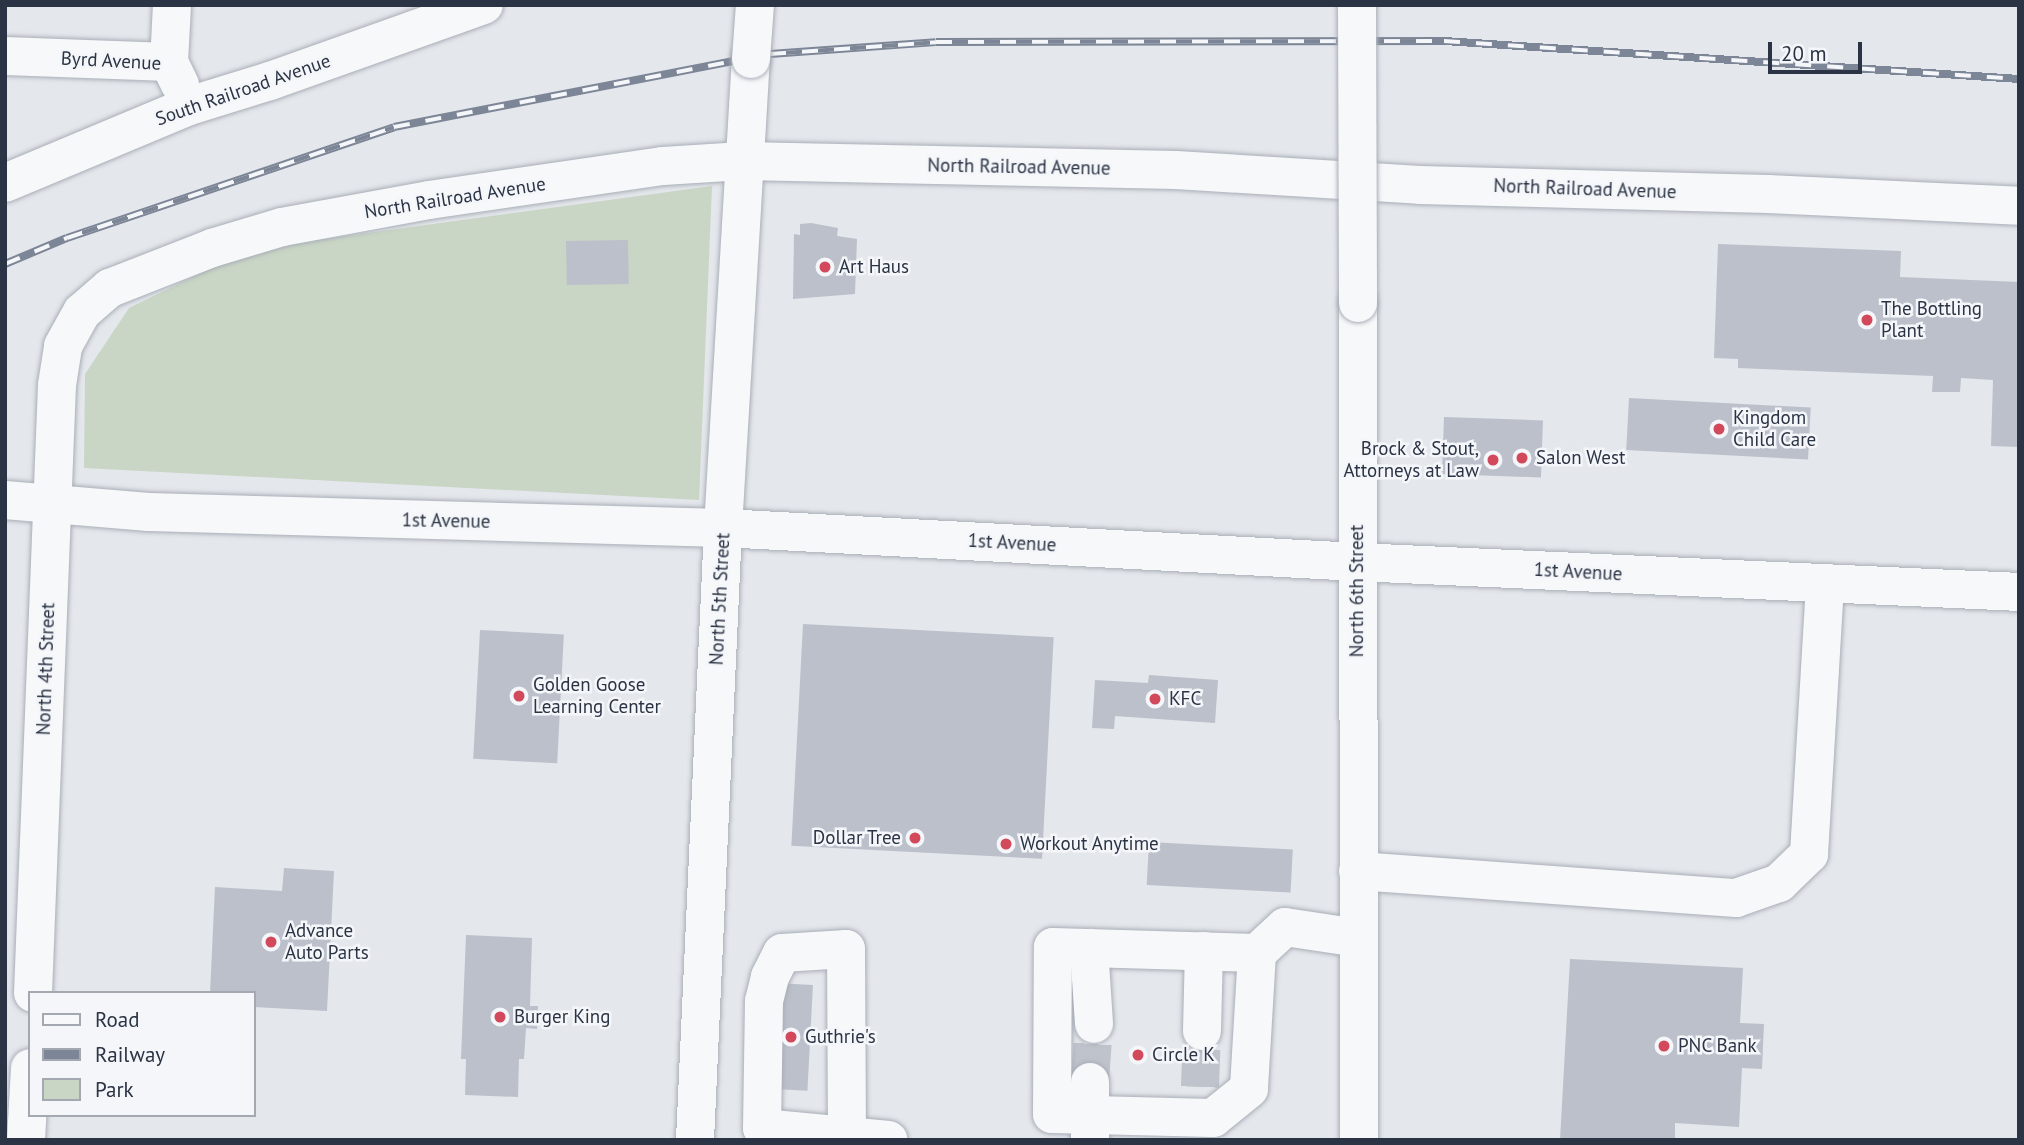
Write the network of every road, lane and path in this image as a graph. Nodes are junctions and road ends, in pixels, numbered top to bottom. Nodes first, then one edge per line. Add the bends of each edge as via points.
1 (172, 5) edge
2 (484, 5) edge
3 (755, 5) edge
4 (1357, 5) edge
5 (5, 56) edge
6 (169, 62) junction
7 (189, 106) junction
8 (744, 149) junction
9 (5, 183) edge
10 (2019, 206) edge
11 (64, 346) joint
12 (5, 500) edge
13 (50, 504) junction
14 (723, 528) junction
15 (1357, 562) junction
16 (1825, 583) junction
17 (2019, 592) edge
18 (1358, 872) junction
19 (1358, 938) junction
20 (1089, 948) junction
21 (1204, 951) junction
22 (1257, 953) junction
23 (33, 991) edge
24 (1094, 1024) tunnel mouth
25 (1202, 1031) tunnel mouth
26 (28, 1104) edge
27 (1090, 1113) edge
28 (847, 1136) junction
29 (26, 1140) edge
30 (695, 1140) edge
31 (888, 1140) edge
32 (1359, 1140) edge

1 - 6 street
2 - 7 street, South Railroad Avenue
3 - 8 street, North 5th Street, bridge
4 - 15 street, North 6th Street, bridge
5 - 6 street, Byrd Avenue
6 - 7 street, Byrd Avenue
7 - 9 street, South Railroad Avenue
8 - 10 street, North Railroad Avenue via 1420,185
8 - 11 street, North Railroad Avenue via 282,227 212,248 110,288 82,312
8 - 14 street, North 5th Street
11 - 13 street, North 4th Street via 57,385
12 - 13 street, 1st Avenue
13 - 14 street, 1st Avenue via 149,512
13 - 23 street, North 4th Street
14 - 15 street, 1st Avenue
14 - 30 street, North 5th Street
15 - 16 street, 1st Avenue
15 - 18 street, North 6th Street
16 - 17 street, 1st Avenue
16 - 18 street via 1809,854 1779,883 1736,898
18 - 19 street, North 6th Street
19 - 22 street via 1284,927
19 - 32 street, North 6th Street
20 - 21 street
20 - 24 street
20 - 27 street via 1053,947 1052,1114
21 - 22 street
21 - 25 street
22 - 27 street via 1249,1089 1213,1118 1199,1103
26 - 29 street
28 - 28 street via 846,949 782,953 764,1001 762,1128
28 - 31 street

